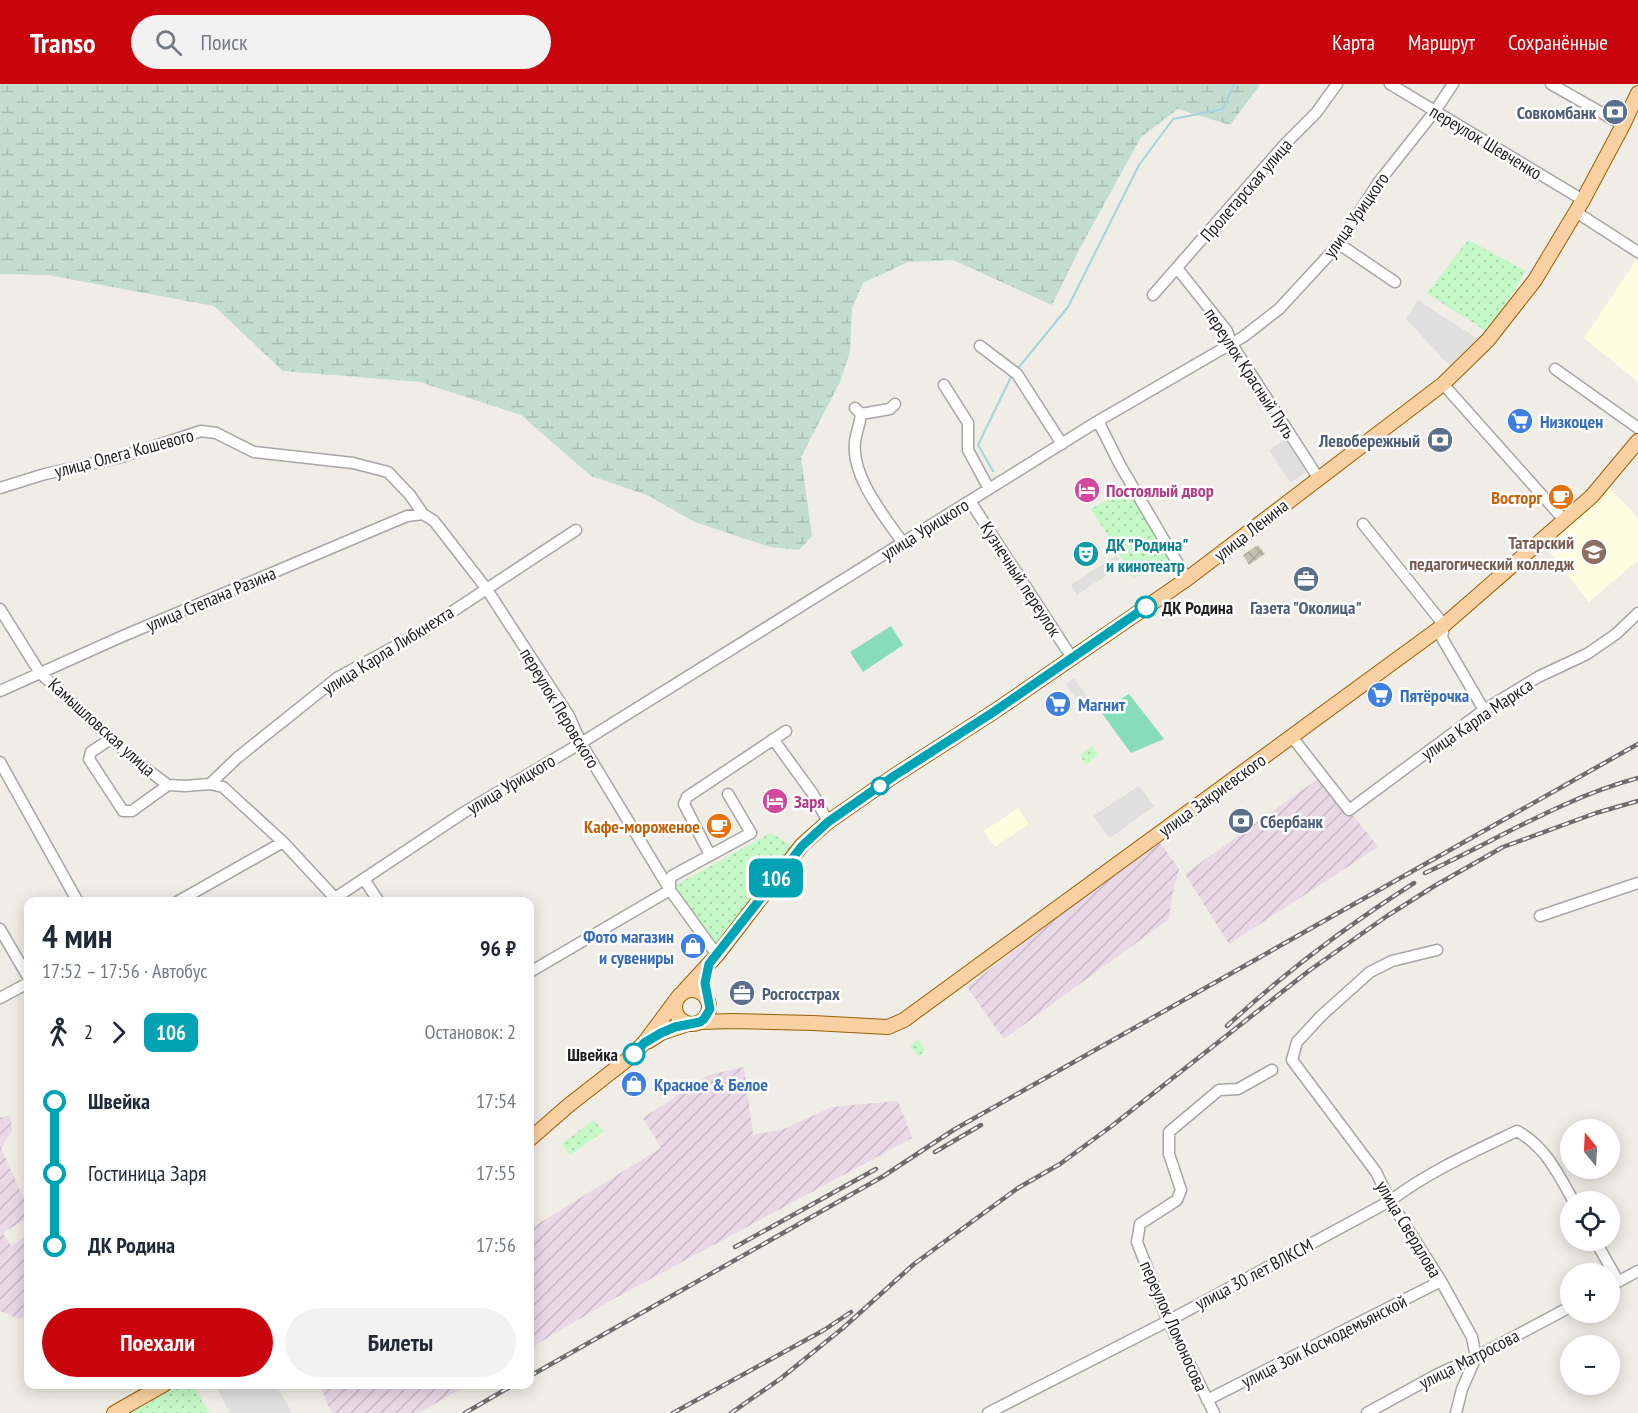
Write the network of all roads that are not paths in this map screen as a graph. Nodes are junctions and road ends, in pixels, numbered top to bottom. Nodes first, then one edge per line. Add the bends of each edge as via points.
1 (1338, 84) edge
2 (1390, 84) edge
3 (1453, 84) edge
4 (1551, 84) edge
5 (1638, 93) edge
6 (1435, 111) junction
7 (1623, 125) junction
8 (1579, 206) junction
9 (1339, 244) junction
10 (1638, 252) edge
11 (1177, 268) junction
12 (1395, 282) dead end
13 (1153, 295) dead end
14 (1231, 344) junction
15 (980, 346) dead end
16 (1555, 369) dead end
17 (1443, 384) junction
18 (944, 385) dead end
19 (895, 404) dead end
20 (1098, 421) junction
21 (1638, 428) edge
22 (1638, 441) edge
23 (1062, 444) junction
24 (388, 472) joint
25 (1319, 479) junction
26 (0, 488) edge
27 (990, 489) junction
28 (970, 501) junction
29 (423, 514) junction
30 (1564, 521) junction
31 (1363, 524) dead end
32 (576, 530) dead end
33 (903, 543) junction
34 (1187, 579) junction
35 (486, 588) junction
36 (0, 609) edge
37 (1638, 613) edge
38 (1444, 625) junction
39 (1072, 658) junction
40 (40, 673) junction
41 (0, 691) edge
42 (1484, 710) junction
43 (786, 731) dead end
44 (1292, 737) junction
45 (112, 738) junction
46 (773, 739) junction
47 (581, 743) junction
48 (0, 762) edge
49 (210, 784) junction
50 (168, 785) junction
51 (728, 794) dead end
52 (828, 822) junction
53 (283, 842) junction
54 (710, 855) junction
55 (364, 879) junction
56 (1638, 883) edge
57 (670, 890) junction
58 (75, 897) edge
59 (186, 897) edge
60 (329, 897) edge
61 (337, 897) edge
62 (376, 897) edge
63 (1540, 916) dead end
64 (0, 928) edge
65 (1437, 950) dead end
66 (717, 955) junction
67 (24, 970) edge
68 (534, 970) edge
69 (24, 985) edge
70 (679, 996) junction
71 (0, 998) edge
72 (708, 999) junction
73 (732, 1021) junction
74 (694, 1023) junction
75 (644, 1043) junction
76 (1272, 1070) dead end
77 (534, 1135) edge
78 (1568, 1191) edge
79 (1390, 1201) junction
80 (1638, 1271) edge
81 (1441, 1281) junction
82 (1620, 1281) edge
83 (1560, 1312) edge
84 (1168, 1321) junction
85 (1476, 1357) junction
86 (156, 1389) edge
87 (1207, 1400) junction
88 (114, 1413) edge
89 (988, 1413) edge
90 (1214, 1413) edge
91 (1367, 1413) edge
92 (1455, 1413) edge

1 - 11 street, Пролетарская улица
2 - 6 street, переулок Шевченко
3 - 6 street, улица Урицкого
4 - 7 street
5 - 7 main road, улица Ленина
6 - 8 street, переулок Шевченко
6 - 9 street, улица Урицкого via 1378,183
7 - 8 main road, улица Ленина
8 - 10 street, переулок Шевченко
8 - 17 main road, улица Ленина via 1535,280 1488,340
9 - 12 street
9 - 14 street, улица Урицкого via 1279,309
11 - 13 street, Пролетарская улица
11 - 14 street, переулок Красный Путь via 1227,331
14 - 20 street, улица Урицкого
14 - 25 street, переулок Красный Путь
15 - 23 street via 1017,374
16 - 21 street
17 - 25 main road, улица Ленина
17 - 30 street
18 - 27 street via 968,423 968,450
19 - 33 street via 890,409 858,411 855,453 862,478
20 - 23 street, улица Урицкого
20 - 34 street
22 - 30 main road, улица Закриевского
23 - 27 street, улица Урицкого
24 - 26 street, улица Олега Кошевого via 353,463 254,452 216,433 201,431 118,458
24 - 29 street, переулок Перовского
25 - 34 main road, улица Ленина
27 - 28 street, улица Урицкого
28 - 33 street, улица Урицкого
28 - 39 street, Кузнечный переулок
29 - 35 street, переулок Перовского via 434,521
29 - 40 street, улица Степана Разина via 407,516
30 - 38 main road, улица Закриевского
31 - 38 street
32 - 35 street, улица Карла Либкнехта
33 - 47 street, улица Урицкого
34 - 39 main road, улица Ленина
35 - 47 street, переулок Перовского via 569,716
35 - 49 street, улица Карла Либкнехта via 423,631 337,678
36 - 40 street, Камышловская улица
37 - 42 street, улица Карла Маркса via 1587,654 1538,677
38 - 42 street via 1443,638
38 - 44 main road, улица Закриевского
39 - 52 main road, улица Ленина
40 - 41 street, улица Степана Разина
40 - 45 street, Камышловская улица
42 - 44 street, улица Карла Маркса via 1349,810
43 - 46 street
44 - 73 main road, улица Закриевского via 904,1020 888,1027
45 - 50 street, Камышловская улица
45 - 50 street via 91,752 88,759 123,811 132,811
46 - 52 street
46 - 54 street via 687,797 684,804
47 - 55 street, улица Урицкого via 462,813
47 - 57 street, переулок Перовского
48 - 58 street
49 - 50 street, Камышловская улица
49 - 53 street via 223,787
51 - 54 street via 751,833
52 - 66 main road, улица Ленина via 802,846
53 - 59 street
53 - 60 street
54 - 57 street via 672,876
55 - 61 street, улица Урицкого
55 - 62 street
56 - 63 street
57 - 66 street, переулок Перовского
57 - 68 street
64 - 67 street
65 - 79 street, улица Свердлова via 1392,961 1370,972 1297,1042 1292,1060 1376,1172
66 - 70 main road, улица Ленина
66 - 72 main road via 706,975
69 - 71 street
70 - 72 main road via 688,990 699,991
70 - 74 main road via 675,1006 679,1017
70 - 75 main road, улица Ленина
72 - 73 main road
72 - 74 main road via 710,1009 704,1019
73 - 74 main road, улица Закриевского
74 - 75 main road, улица Закриевского
75 - 77 main road, улица Ленина
76 - 84 street, переулок Ломоносова via 1238,1089 1220,1090 1168,1132 1169,1154 1181,1190 1177,1200 1140,1224 1137,1242
78 - 79 street, улица 30 лет ВЛКСМ via 1549,1157 1517,1131 1418,1182
79 - 81 street, улица Свердлова
79 - 84 street, улица 30 лет ВЛКСМ
80 - 82 street
81 - 85 street, улица Свердлова via 1472,1337
81 - 87 street, улица Зои Космодемьянской
83 - 85 street, улица Матросова
84 - 87 street, переулок Ломоносова
84 - 89 street, улица 30 лет ВЛКСМ
85 - 91 street, улица Матросова
85 - 92 street
86 - 88 main road
87 - 90 street, переулок Ломоносова

